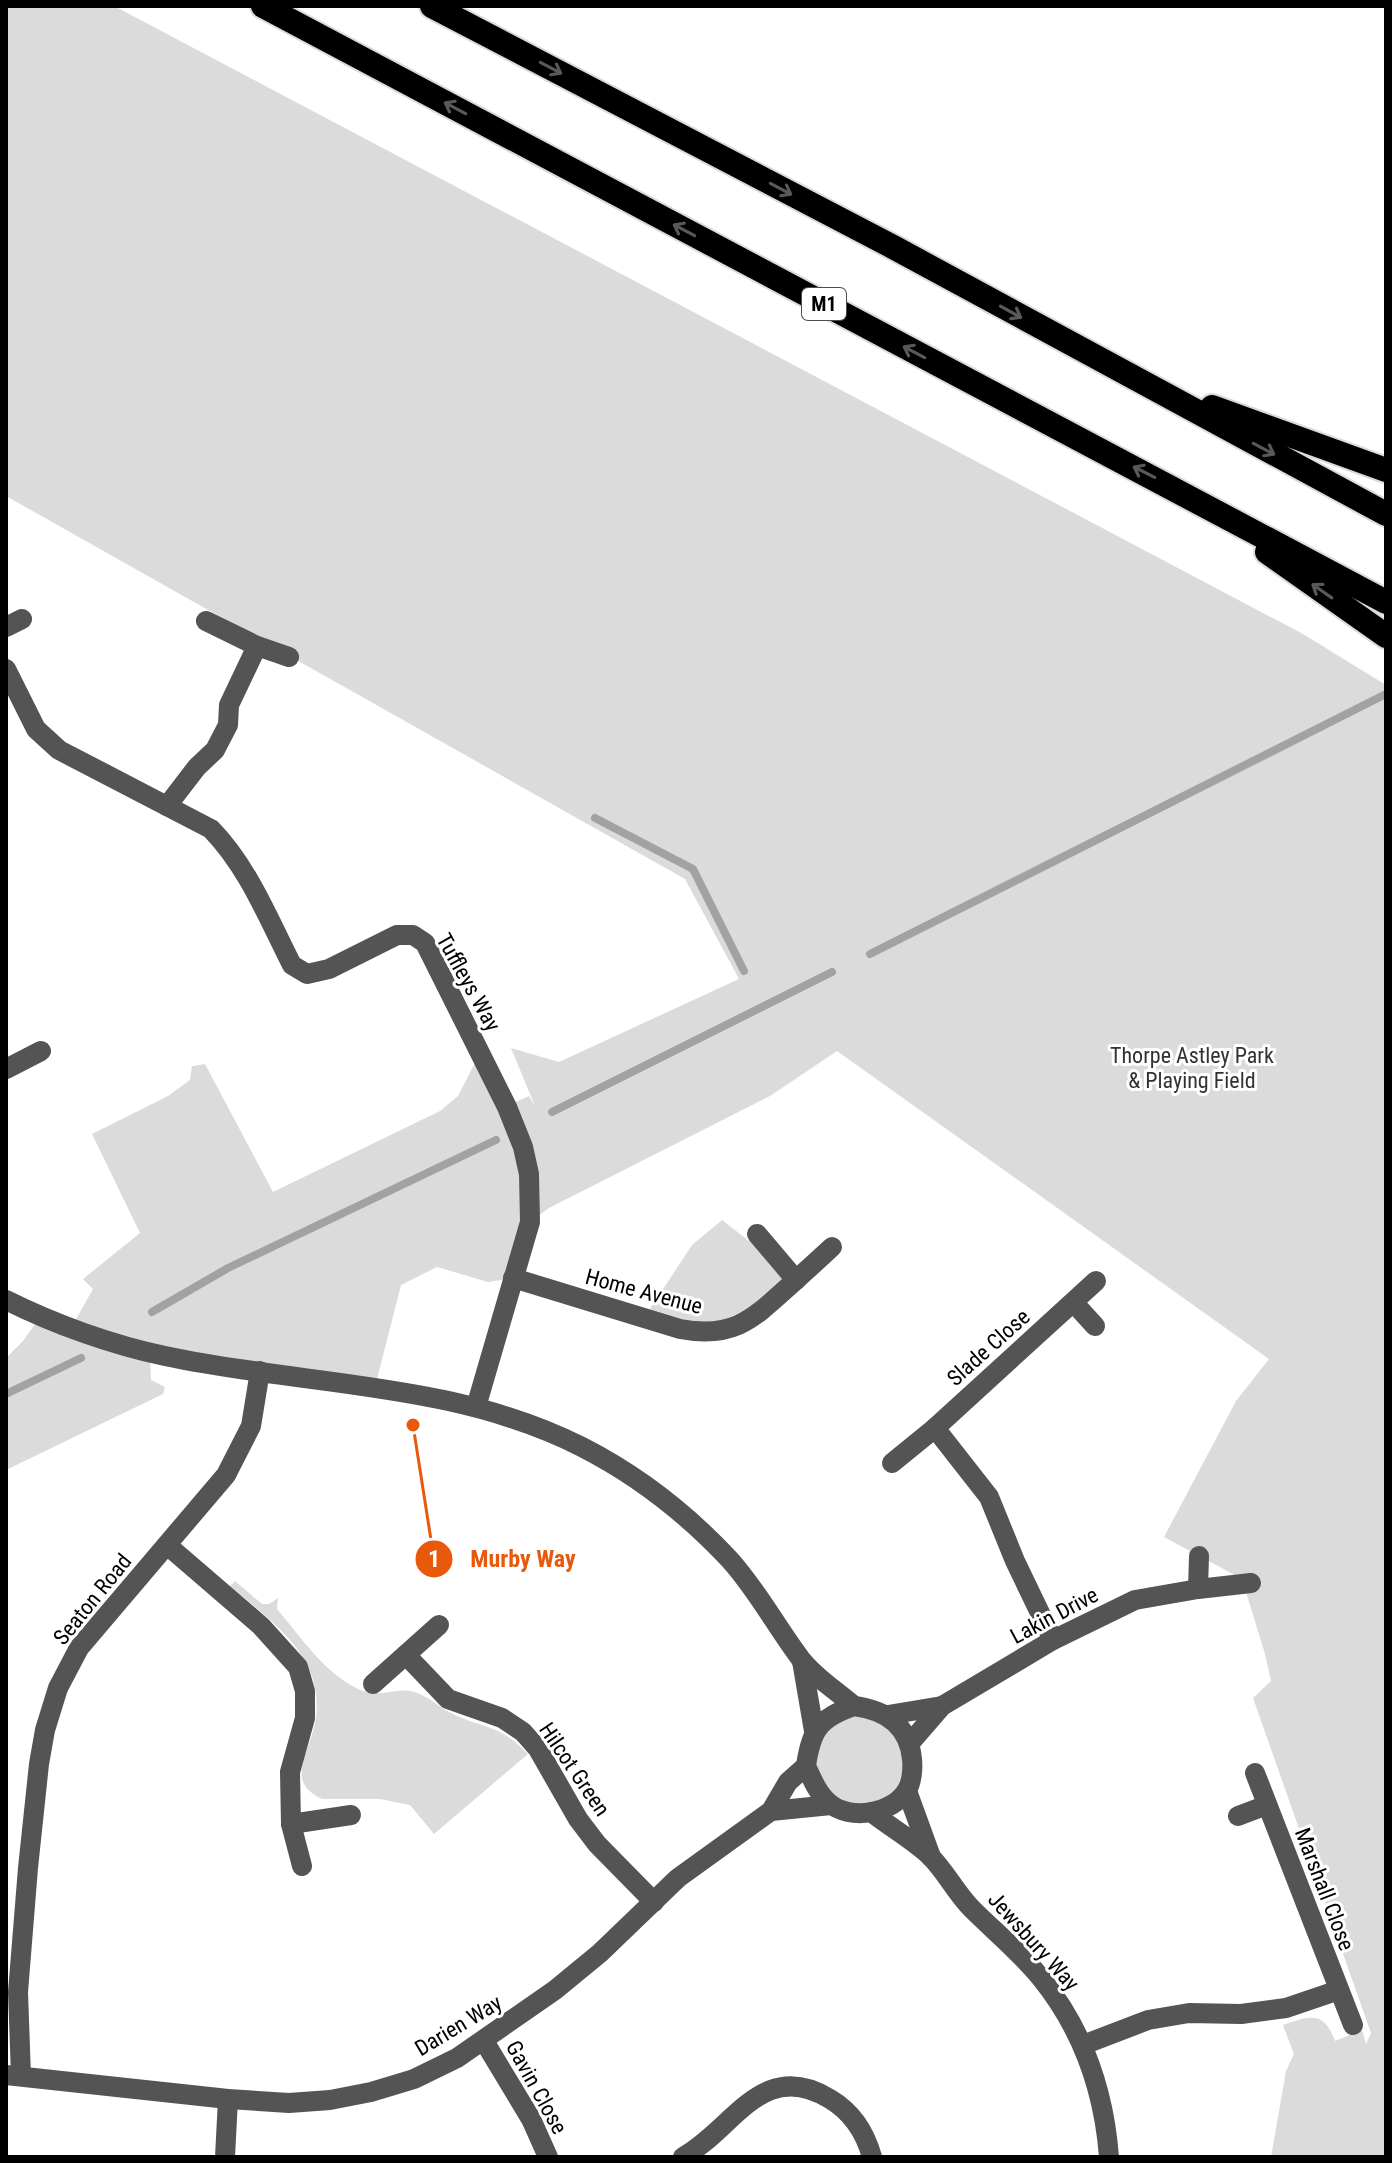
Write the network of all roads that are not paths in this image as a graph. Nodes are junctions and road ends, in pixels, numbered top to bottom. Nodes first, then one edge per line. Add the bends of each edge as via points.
1 (263, 6) edge
2 (432, 6) edge
3 (1135, 379) junction
4 (1386, 470) edge
5 (1175, 488) junction
6 (1386, 514) edge
7 (1386, 602) edge
8 (206, 621) dead end
9 (1386, 636) edge
10 (257, 646) junction
11 (289, 657) dead end
12 (6, 669) edge
13 (167, 806) junction
14 (41, 1051) dead end
15 (6, 1069) edge
16 (757, 1234) dead end
17 (832, 1247) dead end
18 (513, 1278) junction
19 (796, 1280) junction
20 (1096, 1281) dead end
21 (6, 1300) edge
22 (1074, 1303) junction
23 (1095, 1326) dead end
24 (260, 1371) junction
25 (476, 1407) junction
26 (935, 1428) junction
27 (892, 1463) dead end
28 (167, 1545) junction
29 (1199, 1556) dead end
30 (1251, 1583) dead end
31 (1198, 1589) junction
32 (439, 1625) dead end
33 (1053, 1640) junction
34 (406, 1655) junction
35 (802, 1661) junction
36 (373, 1684) dead end
37 (854, 1706) junction
38 (942, 1706) junction
39 (888, 1715) junction
40 (814, 1731) junction
41 (910, 1743) junction
42 (806, 1766) junction
43 (1255, 1773) dead end
44 (907, 1791) junction
45 (831, 1805) junction
46 (1267, 1805) junction
47 (771, 1811) junction
48 (871, 1812) junction
49 (351, 1815) dead end
50 (1238, 1816) dead end
51 (291, 1824) junction
52 (931, 1857) junction
53 (302, 1866) dead end
54 (654, 1902) junction
55 (1339, 1990) junction
56 (1353, 2025) dead end
57 (484, 2041) junction
58 (1083, 2045) junction
59 (14, 2076) edge
60 (228, 2099) junction
61 (225, 2157) edge
62 (548, 2157) edge
63 (683, 2157) edge
64 (872, 2157) edge
65 (1109, 2157) edge

5 -> 1 highway, M1
2 -> 3 highway
3 - 4 highway
3 -> 6 highway
5 - 7 highway, M1
9 -> 5 highway
8 - 10 street
10 - 11 street
10 - 13 street via 215,750
12 - 13 street, Tuffleys Way via 36,729 59,750
13 - 18 street, Tuffleys Way via 211,829 229,847 292,965 307,974 329,969 397,935 413,935 425,943 523,1147 530,1222
14 - 15 street
16 - 19 street
17 - 19 street, Home Avenue
18 - 19 street, Home Avenue via 705,1333 747,1321
18 - 25 street, Tuffleys Way
20 - 22 street, Slade Close
21 - 24 street via 70,1328 150,1353
22 - 23 street
22 - 26 street, Slade Close
24 - 25 street
24 - 28 street, Seaton Road via 251,1426 240,1451
25 - 35 street via 581,1446 678,1510 732,1562
26 - 27 street, Slade Close
26 - 33 street via 989,1497
28 - 51 street via 261,1626 298,1667 305,1718 290,1772
28 - 59 street, Seaton Road via 79,1648 58,1688 45,1730 28,1868
29 - 31 street
30 - 31 street, Lakin Drive
31 - 33 street, Lakin Drive via 1135,1600
32 - 34 street
33 - 38 street, Lakin Drive
34 - 36 street
34 - 54 street, Hilcot Green via 448,1699 502,1718 523,1732 597,1844
35 - 37 street
35 - 40 street
37 - 39 street
37 - 40 street via 836,1712
38 - 39 street, Lakin Drive
38 - 41 street, Lakin Drive
39 - 41 street
40 - 42 street
41 - 44 street via 913,1764
42 - 45 street
42 - 47 street, Darien Way via 788,1782
43 - 46 street, Marshall Close
44 - 48 street
44 - 52 street, Jewsbury Way
45 - 47 street, Darien Way
45 - 48 street
46 - 50 street
46 - 55 street, Marshall Close
47 - 54 street, Darien Way via 712,1851
48 - 52 street, Jewsbury Way
49 - 51 street
51 - 53 street
52 - 58 street, Jewsbury Way via 972,1908 1041,1977
54 - 57 street, Darien Way via 555,1990
55 - 56 street, Marshall Close
55 - 58 street via 1286,2008 1148,2020
57 - 60 street, Darien Way via 414,2079 371,2092 289,2103
57 - 62 street, Gavin Close
58 - 65 street, Jewsbury Way via 1105,2113
59 - 60 street, Darien Way
60 - 61 street
63 - 64 street via 749,2100 795,2086 820,2092 844,2107 860,2127

